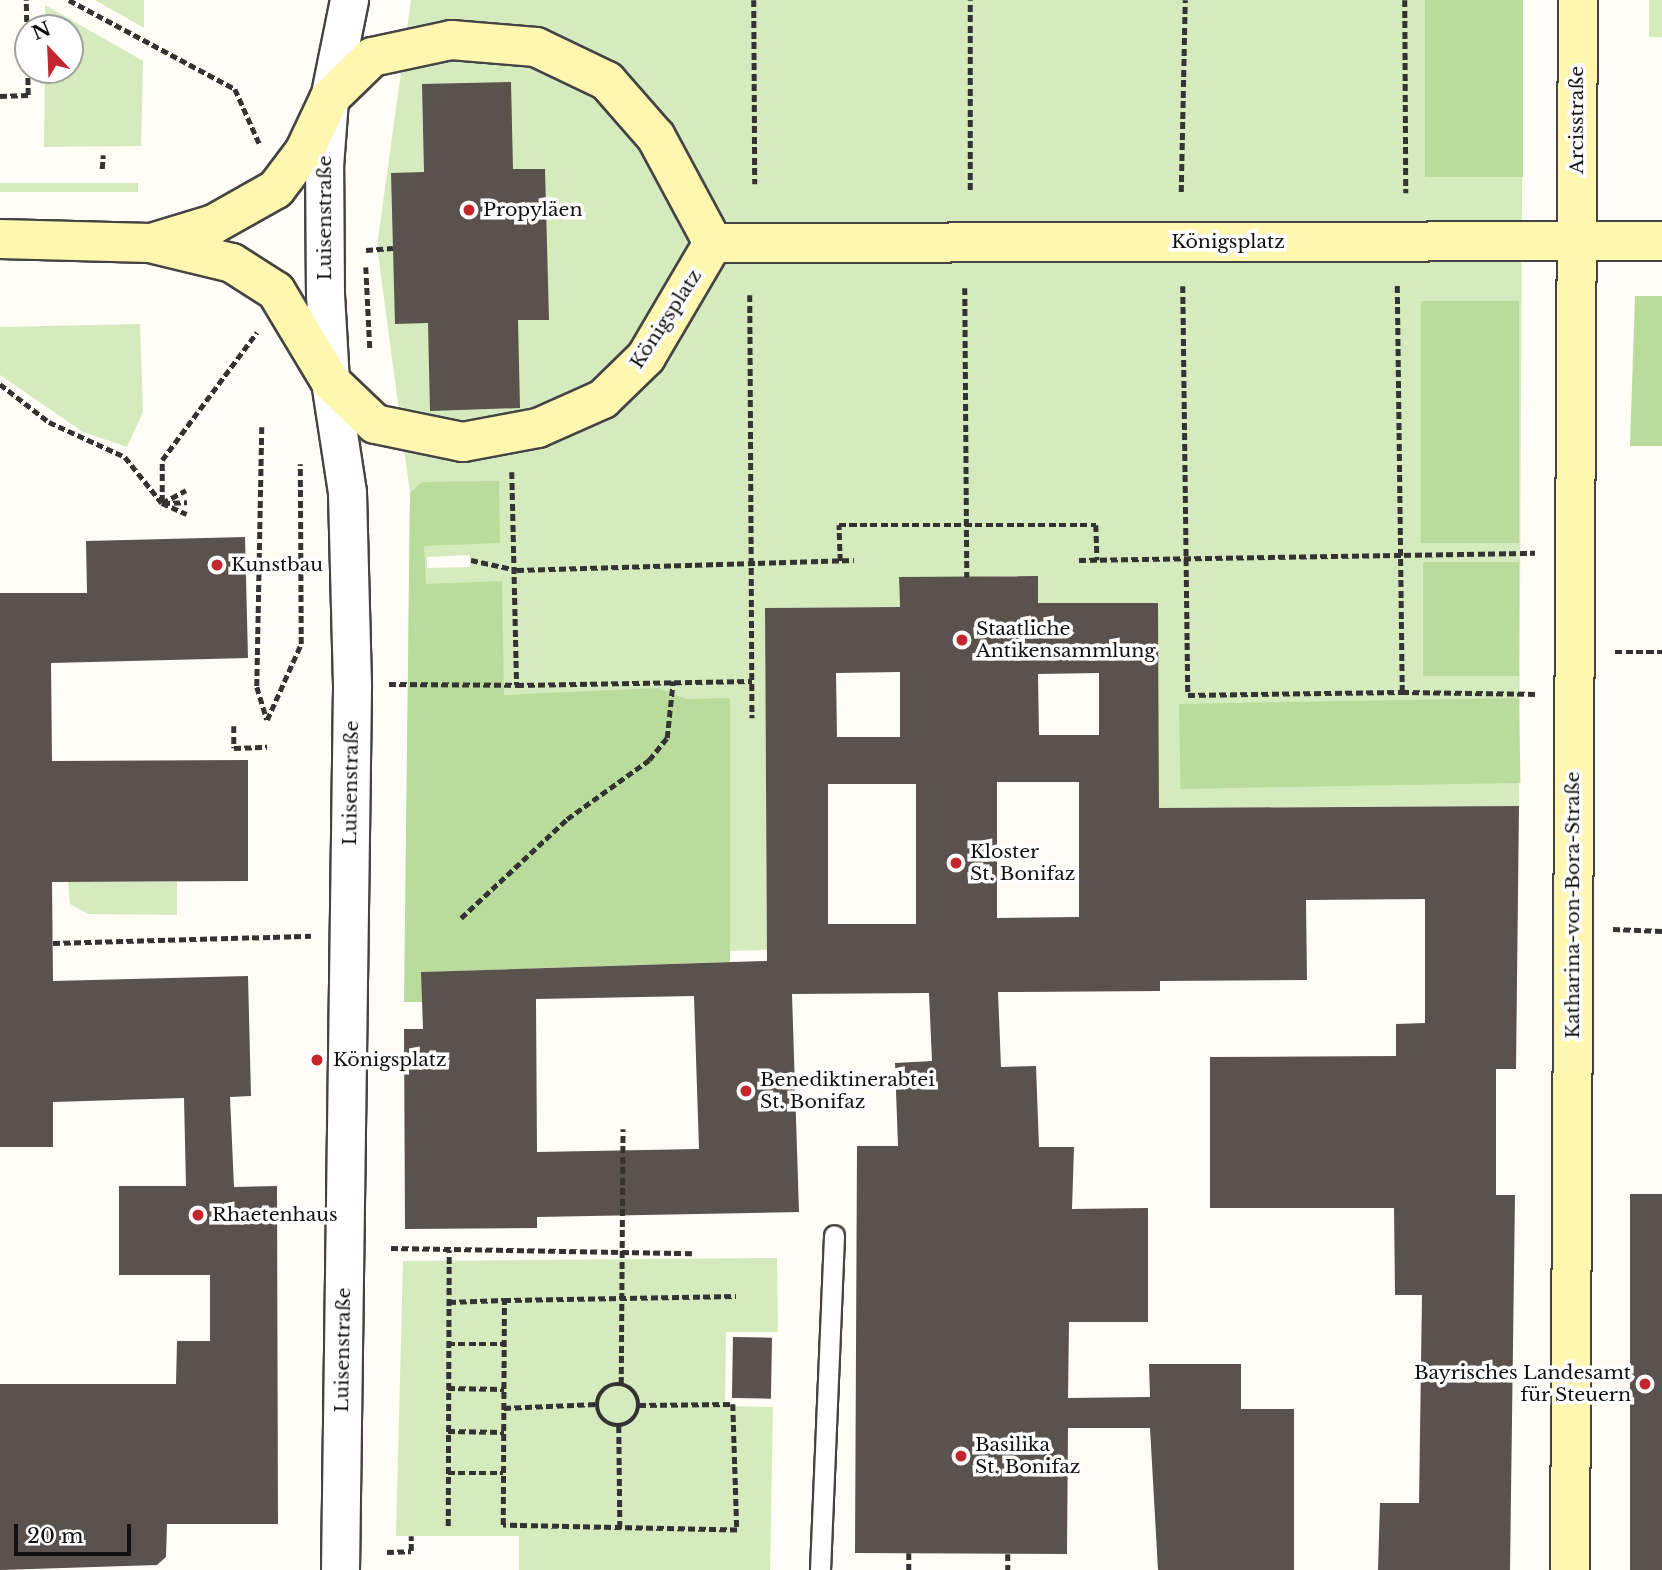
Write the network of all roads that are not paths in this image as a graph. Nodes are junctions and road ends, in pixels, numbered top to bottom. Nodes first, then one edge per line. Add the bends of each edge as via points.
1 (349, 0) edge
2 (1577, 0) edge
3 (328, 99) junction
4 (0, 239) edge
5 (1576, 240) junction
6 (1662, 241) edge
7 (150, 243) junction
8 (713, 243) junction
9 (330, 381) junction
10 (834, 1235) dead end
11 (341, 1570) edge
12 (820, 1570) edge
13 (1570, 1570) edge

1 - 3 street, Luisenstraße
2 - 5 main road, Arcisstraße
3 - 7 main road via 304,152 276,189 214,224
3 - 8 main road via 372,57 413,45 511,42 558,54 607,81 640,114
3 - 9 street, Luisenstraße
4 - 7 main road
5 - 6 main road, Königsplatz
5 - 8 main road, Königsplatz
5 - 13 main road, Katharina-von-Bora-Straße
7 - 9 main road, Königsplatz via 232,263 276,291
8 - 9 main road, Königsplatz via 625,381 577,414 538,428 463,442 395,433 375,424
9 - 11 street, Luisenstraße via 348,492 352,684
10 - 12 lane

